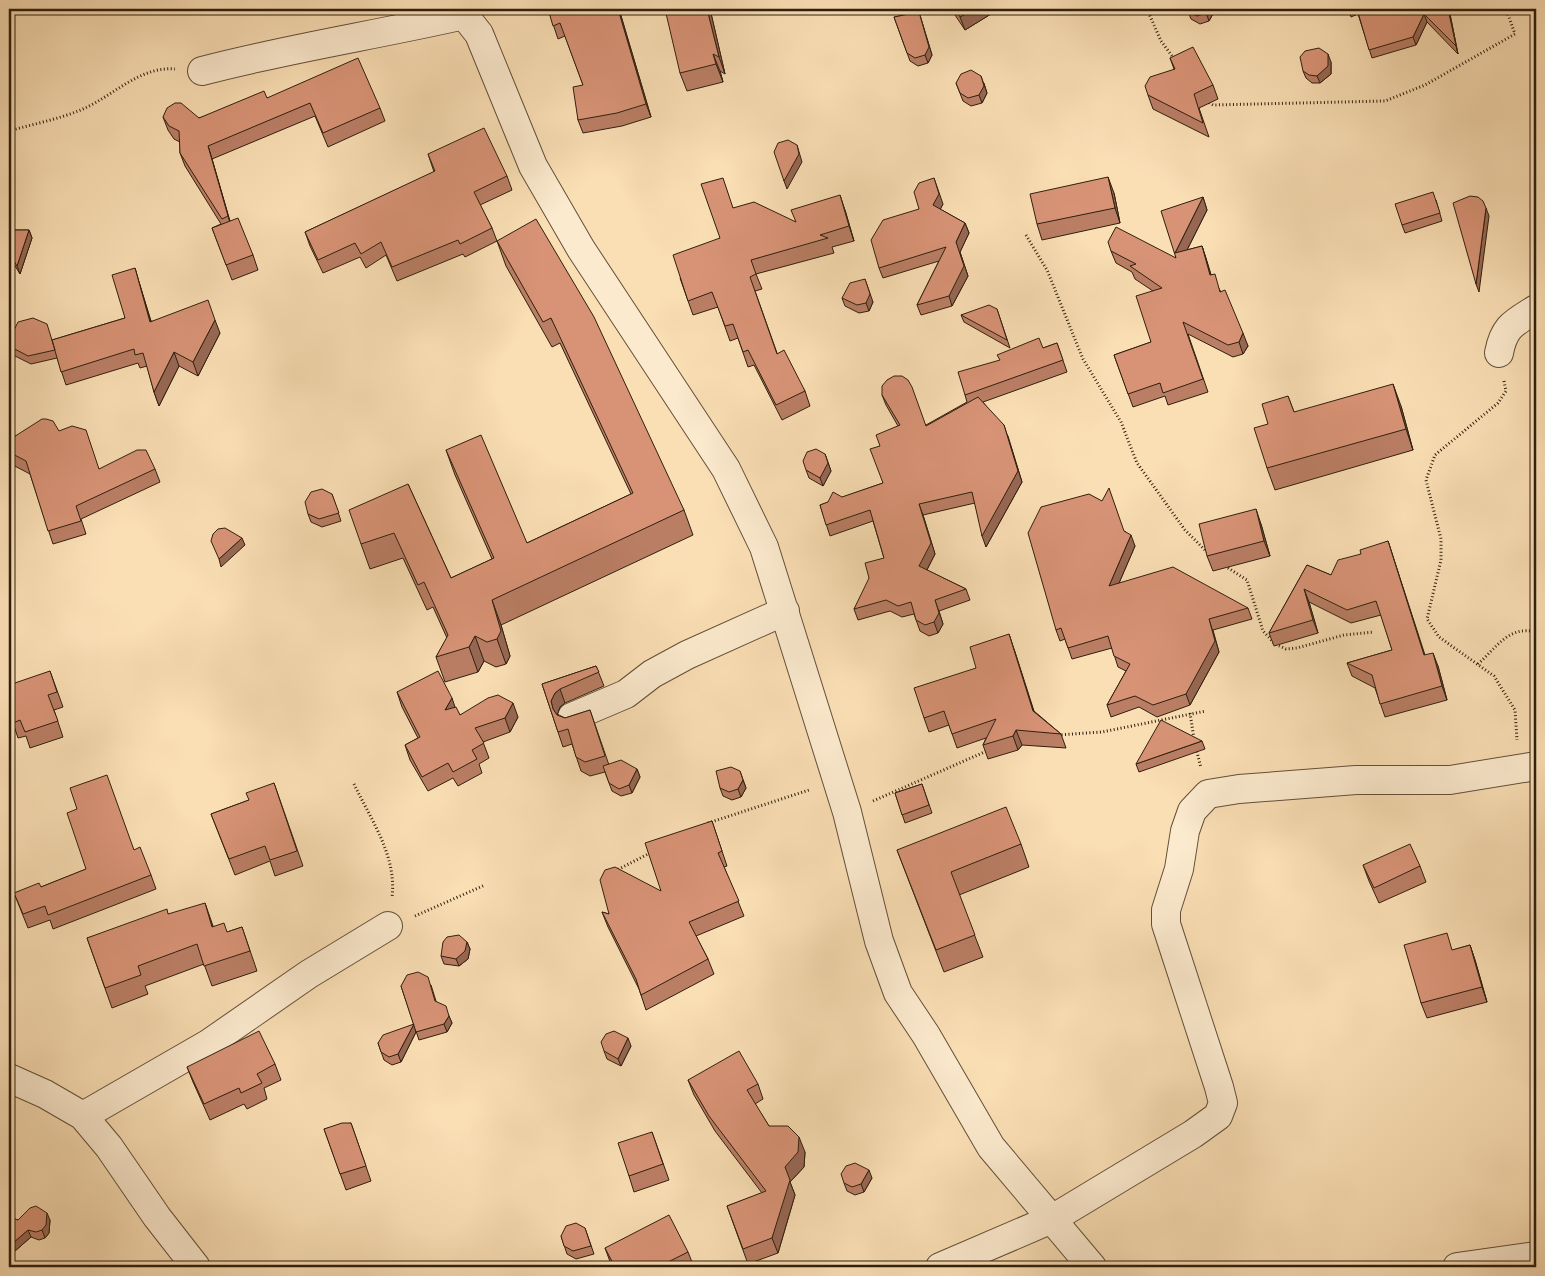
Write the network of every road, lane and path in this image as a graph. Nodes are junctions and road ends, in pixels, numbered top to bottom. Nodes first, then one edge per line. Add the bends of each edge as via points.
1 (1147, 9) edge
2 (1506, 9) edge
3 (463, 12) edge
4 (1178, 65) edge
5 (202, 71) joint
6 (1201, 98) edge
7 (9, 131) edge
8 (1026, 235) dead end
9 (1536, 309) edge
10 (1499, 353) joint
11 (1214, 558) edge
12 (1222, 564) edge
13 (785, 611) junction
14 (1374, 632) dead end
15 (1536, 632) edge
16 (1478, 664) junction
17 (1206, 711) dead end
18 (1190, 713) junction
19 (572, 717) edge
20 (1048, 735) edge
21 (991, 748) edge
22 (1530, 766) edge
23 (837, 781) junction
24 (354, 784) dead end
25 (1208, 794) junction
26 (847, 812) junction
27 (705, 824) edge
28 (655, 850) edge
29 (614, 872) edge
30 (485, 885) dead end
31 (388, 926) junction
32 (9, 1078) edge
33 (82, 1116) junction
34 (1052, 1219) junction
35 (1536, 1256) edge
36 (196, 1267) edge
37 (940, 1267) edge
38 (1092, 1267) edge
39 (1457, 1267) edge

1 - 4 path via 1161,41
2 - 6 path via 1516,34 1425,85 1384,101 1213,105
3 - 5 street via 387,33 266,54
3 - 13 street via 479,34 533,166 582,249 726,469 764,547
5 - 7 path via 167,68 127,82 83,109
8 - 11 path via 1047,270 1083,360 1121,422 1137,463 1185,530
9 - 10 street via 1508,328
10 - 16 path via 1506,392 1498,403 1435,455 1426,480 1441,539 1441,560 1427,619 1439,637
12 - 14 path via 1247,580 1263,631 1275,644 1286,649 1344,635
13 - 19 street via 687,655 652,674 626,694
13 - 23 street
15 - 16 path via 1511,632
16 - 22 path via 1494,676 1515,710 1516,737
17 - 18 path
18 - 20 path via 1102,732
18 - 25 path
21 - 26 path
22 - 25 street via 1450,780 1356,780
23 - 26 street
23 - 27 path
24 - 31 path via 388,856 394,880
25 - 34 street via 1192,811 1185,831 1166,910 1166,924 1219,1087 1223,1103 1221,1109 1218,1116 1193,1134
26 - 34 street via 879,941 898,993 990,1147
28 - 29 path
30 - 31 path
31 - 33 street via 309,974 208,1044
32 - 33 street
33 - 36 street via 109,1146
34 - 37 street
34 - 38 street
35 - 39 street

